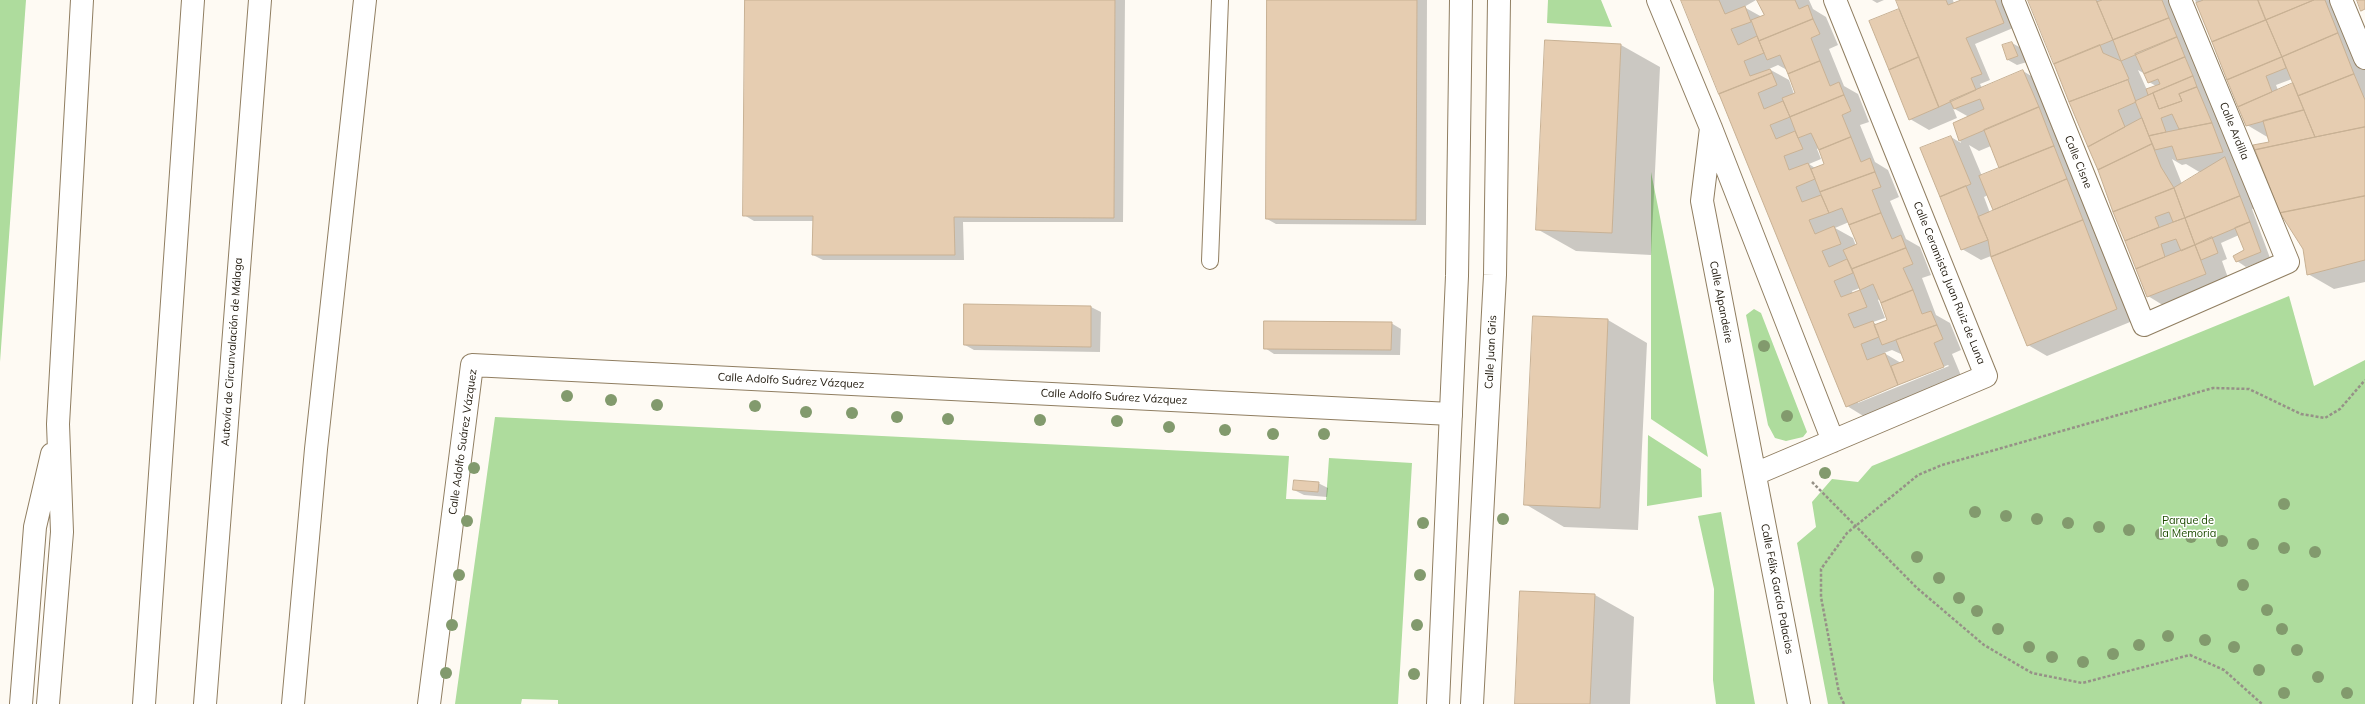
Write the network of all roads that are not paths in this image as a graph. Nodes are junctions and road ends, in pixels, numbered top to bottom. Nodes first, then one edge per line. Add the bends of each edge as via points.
1 (82, 0) edge
2 (193, 0) edge
3 (260, 0) edge
4 (365, 0) edge
5 (1220, 0) edge
6 (1461, 0) edge
7 (1499, 0) edge
8 (1658, 0) edge
9 (1836, 0) edge
10 (2013, 0) edge
11 (2180, 0) edge
12 (2341, 0) edge
13 (2365, 58) edge
14 (1711, 128) junction
15 (1210, 261) dead end
16 (2288, 262) joint
17 (1451, 414) junction
18 (58, 424) junction
19 (1834, 441) junction
20 (1755, 474) junction
21 (21, 704) edge
22 (48, 704) edge
23 (144, 704) edge
24 (205, 704) edge
25 (293, 704) edge
26 (429, 704) edge
27 (1438, 704) edge
28 (1472, 704) edge
29 (1799, 704) edge

1 - 18 main road
2 - 23 main road
3 - 24 main road, Autovía de Circunvalación de Málaga
4 - 25 main road via 316,449
5 - 15 lane
6 - 17 main road via 1457,276
7 - 28 main road, Calle Juan Gris via 1495,275
8 - 14 main road, Calle Alpandeire
9 - 19 main road, Calle Ceramista Juan Ruiz de Luna via 1986,376
10 - 16 main road, Calle Cisne via 2144,325
11 - 16 main road, Calle Ardilla
12 - 13 main road
14 - 19 main road, Calle Alpandeire
14 - 20 main road, Calle Alpandeire via 1702,201
17 - 26 main road, Calle Adolfo Suárez Vázquez via 472,365
17 - 27 main road
18 - 21 main road via 35,526
18 - 22 main road via 62,532
19 - 20 main road, Calle Ceramista Juan Ruiz de Luna
20 - 29 main road, Calle Félix García Palacios

